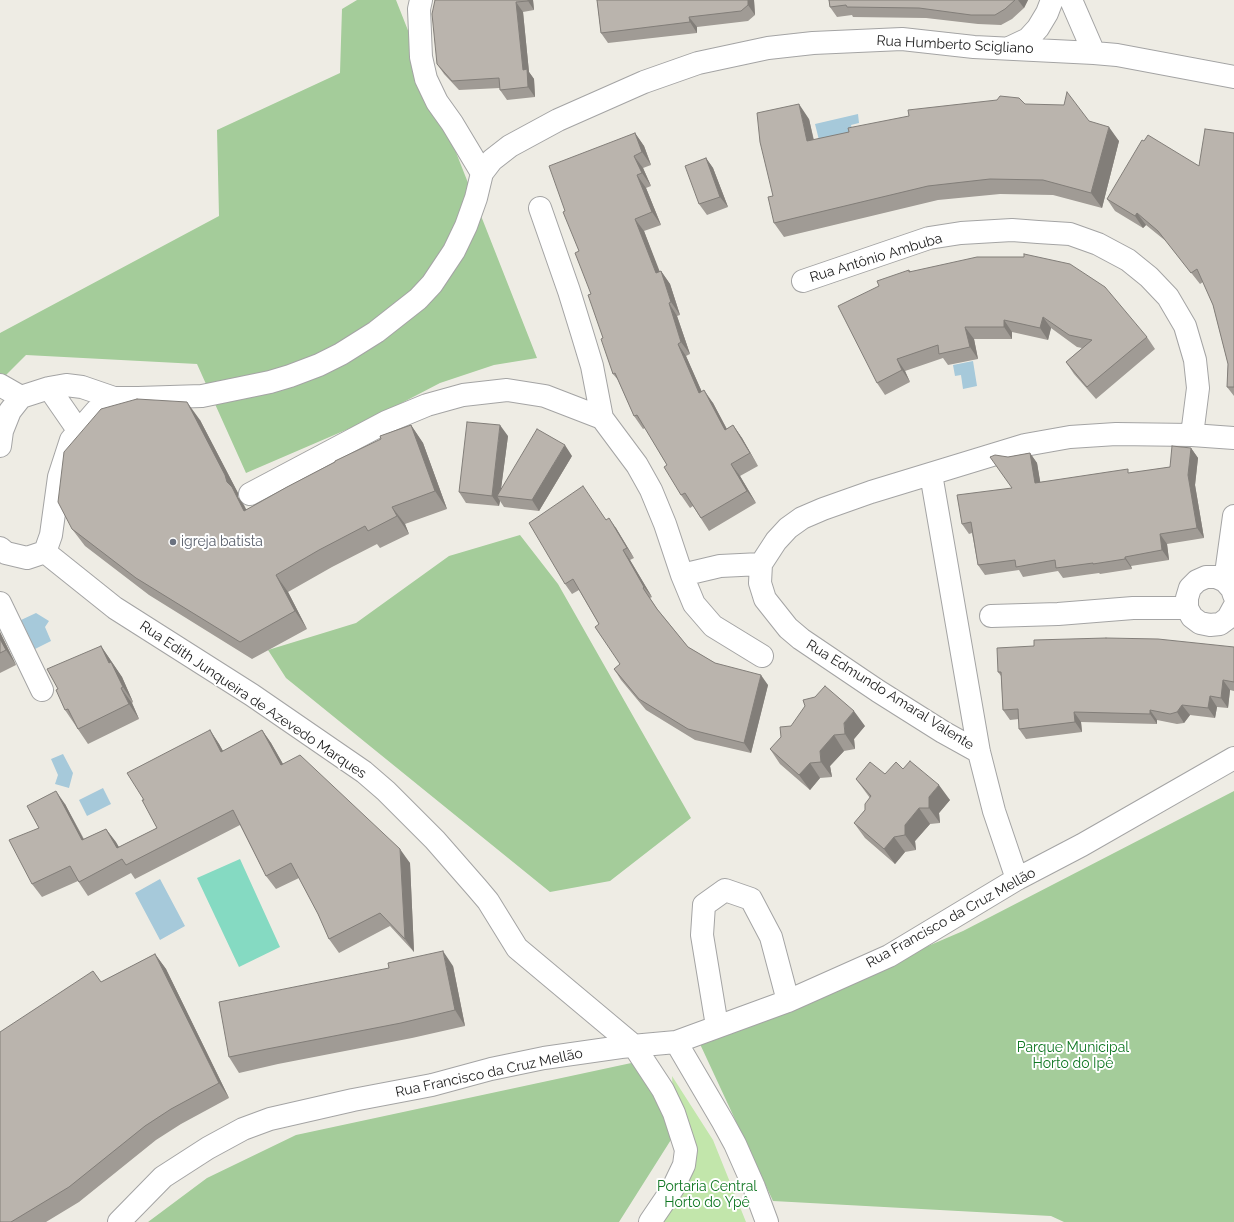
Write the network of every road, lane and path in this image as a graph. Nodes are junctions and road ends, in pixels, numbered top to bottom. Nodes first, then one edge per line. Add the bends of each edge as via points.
1 (421, 0) edge
2 (1052, 0) edge
3 (1071, 0) edge
4 (1009, 48) junction
5 (1094, 52) junction
6 (1234, 77) edge
7 (482, 173) junction
8 (540, 208) dead end
9 (803, 280) dead end
10 (0, 385) edge
11 (49, 388) junction
12 (21, 396) junction
13 (114, 398) junction
14 (602, 418) junction
15 (78, 430) junction
16 (1192, 436) junction
17 (1234, 438) edge
18 (0, 446) edge
19 (931, 474) junction
20 (250, 494) dead end
21 (1234, 516) edge
22 (0, 548) edge
23 (45, 552) junction
24 (761, 564) junction
25 (682, 575) junction
26 (1230, 588) edge
27 (0, 604) edge
28 (1234, 607) edge
29 (1187, 608) junction
30 (991, 616) dead end
31 (762, 656) dead end
32 (42, 690) dead end
33 (979, 752) junction
34 (1234, 758) edge
35 (1017, 879) junction
36 (788, 1001) junction
37 (717, 1026) junction
38 (676, 1042) junction
39 (634, 1046) junction
40 (119, 1222) edge
41 (650, 1222) edge
42 (767, 1222) edge

1 - 7 street via 421,57 426,79 437,102
2 - 4 street via 1038,28 1028,38
3 - 5 street
4 - 5 street, Rua Humberto Scigliano
4 - 7 street, Rua Humberto Scigliano via 902,39 871,40 768,48 698,63 644,82 558,120 510,146 492,160
5 - 6 street, Rua Humberto Scigliano
7 - 13 street, Rua Humberto Scigliano via 466,226 454,251 432,284 396,318 359,344 319,365 270,382 202,396
8 - 14 street via 592,366
9 - 16 street, Rua Antônio Ambuba via 929,238 961,233 1012,230 1070,234 1098,244 1128,260 1149,277 1168,297 1185,326 1195,360 1198,388
10 - 12 street
11 - 12 street, Rua Humberto Scigliano
11 - 13 street, Rua Humberto Scigliano via 66,385 82,387
11 - 15 street
12 - 18 street via 10,411 2,431
13 - 15 street via 96,411
14 - 20 street via 545,396 507,390 463,395 427,405 386,422
14 - 25 street via 637,465 651,490
15 - 23 street via 71,440 59,477 51,535
16 - 17 street
16 - 19 street via 1116,434 1070,437 1025,445
19 - 24 street via 871,492 802,518 776,541
19 - 33 street, Rua Edmundo Amaral Valente
21 - 26 street
22 - 23 street via 6,553 28,558
23 - 39 street, Rua Edith Junqueira de Azevedo Marques via 115,608 364,772 435,840 477,888 518,948
24 - 25 street via 720,566
24 - 33 street, Rua Edmundo Amaral Valente via 760,584 765,599 788,628 878,691
25 - 31 street via 694,604 713,626
26 - 29 street via 1216,577 1206,577 1197,581 1190,588 1186,598
27 - 32 street
28 - 29 street via 1228,618 1220,624 1210,625 1200,623
29 - 30 street via 1133,608
33 - 35 street, Rua Edmundo Amaral Valente via 994,811
34 - 35 street, Rua Francisco da Cruz Mellão
35 - 36 street, Rua Francisco da Cruz Mellão via 889,956
36 - 37 street, Rua Francisco da Cruz Mellão
36 - 37 street via 771,937 751,899 725,890 704,905 702,935
37 - 38 street, Rua Francisco da Cruz Mellão
38 - 39 street, Rua Francisco da Cruz Mellão
38 - 42 street via 724,1122
39 - 40 street, Rua Francisco da Cruz Mellão via 492,1069 432,1085 270,1119 243,1129 163,1177
39 - 41 street, Rua Edith Junqueira de Azevedo Marques via 664,1090 686,1150 684,1165 673,1188

